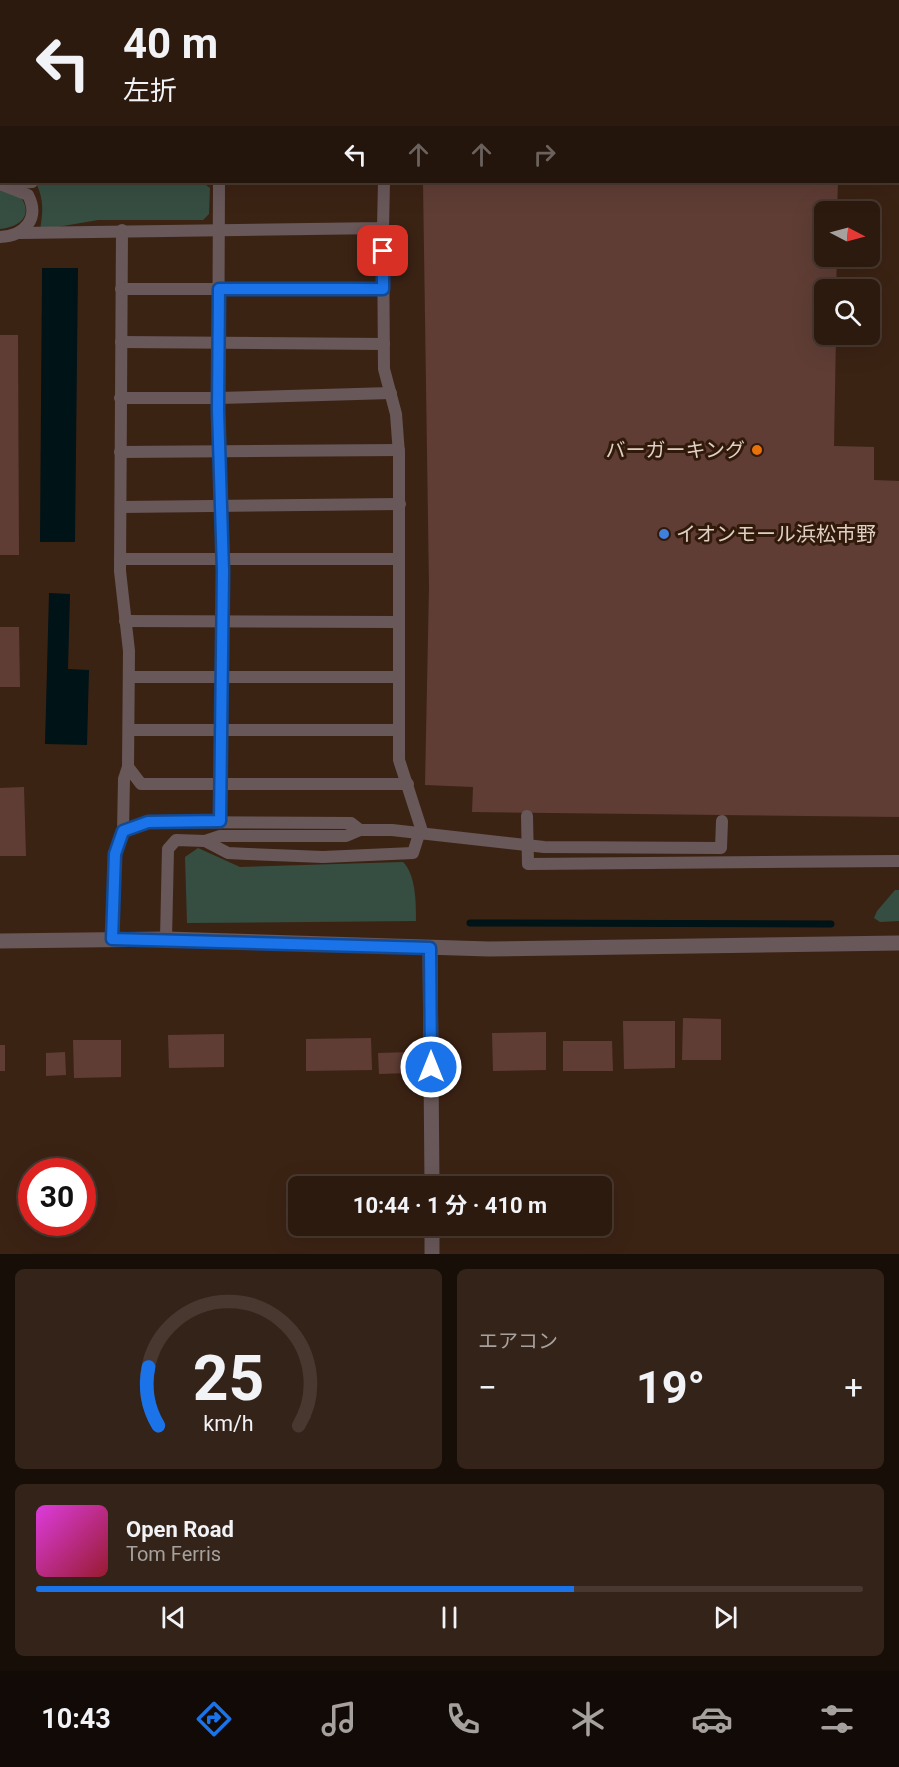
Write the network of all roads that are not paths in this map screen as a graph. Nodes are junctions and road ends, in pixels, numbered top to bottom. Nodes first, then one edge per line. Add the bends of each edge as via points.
1 (219, 183) edge
2 (384, 183) edge
3 (3, 184) edge
4 (383, 228) junction
5 (219, 229) junction
6 (122, 230) junction
7 (20, 233) junction
8 (0, 237) edge
9 (121, 289) junction
10 (219, 289) junction
11 (383, 289) junction
12 (121, 342) junction
13 (219, 342) junction
14 (384, 344) junction
15 (391, 393) junction
16 (120, 398) junction
17 (218, 398) junction
18 (399, 450) junction
19 (120, 452) junction
20 (219, 452) junction
21 (400, 504) junction
22 (221, 506) junction
23 (121, 507) junction
24 (223, 558) junction
25 (120, 559) junction
26 (399, 559) junction
27 (125, 621) junction
28 (398, 622) junction
29 (222, 624) junction
30 (399, 676) junction
31 (129, 677) junction
32 (222, 677) junction
33 (129, 730) junction
34 (399, 730) junction
35 (221, 732) junction
36 (128, 767) junction
37 (221, 784) junction
38 (408, 784) junction
39 (527, 816) dead end
40 (220, 821) junction
41 (722, 821) dead end
42 (360, 830) junction
43 (123, 831) junction
44 (205, 841) junction
45 (899, 861) edge
46 (112, 939) junction
47 (166, 939) junction
48 (0, 941) edge
49 (899, 944) edge
50 (430, 948) junction
51 (432, 1176) edge
52 (432, 1236) edge
53 (432, 1254) edge

1 - 5 lane
2 - 4 lane
3 - 7 lane via 28,195 32,203 30,222
4 - 5 lane
4 - 11 lane
5 - 6 lane
5 - 10 lane
6 - 7 lane
6 - 9 lane
7 - 8 lane
9 - 10 lane
9 - 12 lane
10 - 11 lane
10 - 13 lane
11 - 14 lane
12 - 13 lane
12 - 16 lane
13 - 14 lane
13 - 17 lane
14 - 15 lane via 384,369
15 - 17 lane
15 - 18 lane
16 - 17 lane
16 - 19 lane
17 - 20 lane
18 - 20 lane
18 - 21 lane
19 - 20 lane
19 - 23 lane
20 - 22 lane
21 - 22 lane
21 - 26 lane
22 - 23 lane
22 - 24 lane
23 - 25 lane
24 - 25 lane
24 - 26 lane
24 - 29 lane
25 - 27 lane
26 - 28 lane
27 - 29 lane
27 - 31 lane
28 - 29 lane
28 - 30 lane
29 - 32 lane
30 - 32 lane
30 - 34 lane
31 - 32 lane
31 - 33 lane
32 - 35 lane
33 - 35 lane
33 - 36 lane
34 - 35 lane
34 - 38 lane via 399,760
35 - 37 lane
36 - 37 lane via 141,784
36 - 43 lane via 124,779
37 - 38 lane
37 - 40 lane
38 - 44 lane via 422,828 413,853 323,857 228,853
39 - 45 lane via 528,864
40 - 42 lane via 351,823
40 - 43 lane via 148,822
41 - 42 lane via 721,848 544,847
42 - 44 lane via 346,837 220,836
43 - 46 lane via 115,854
44 - 47 lane via 176,840 168,849
46 - 47 street
46 - 48 street
47 - 50 street
49 - 50 street
50 - 51 street
52 - 53 street

